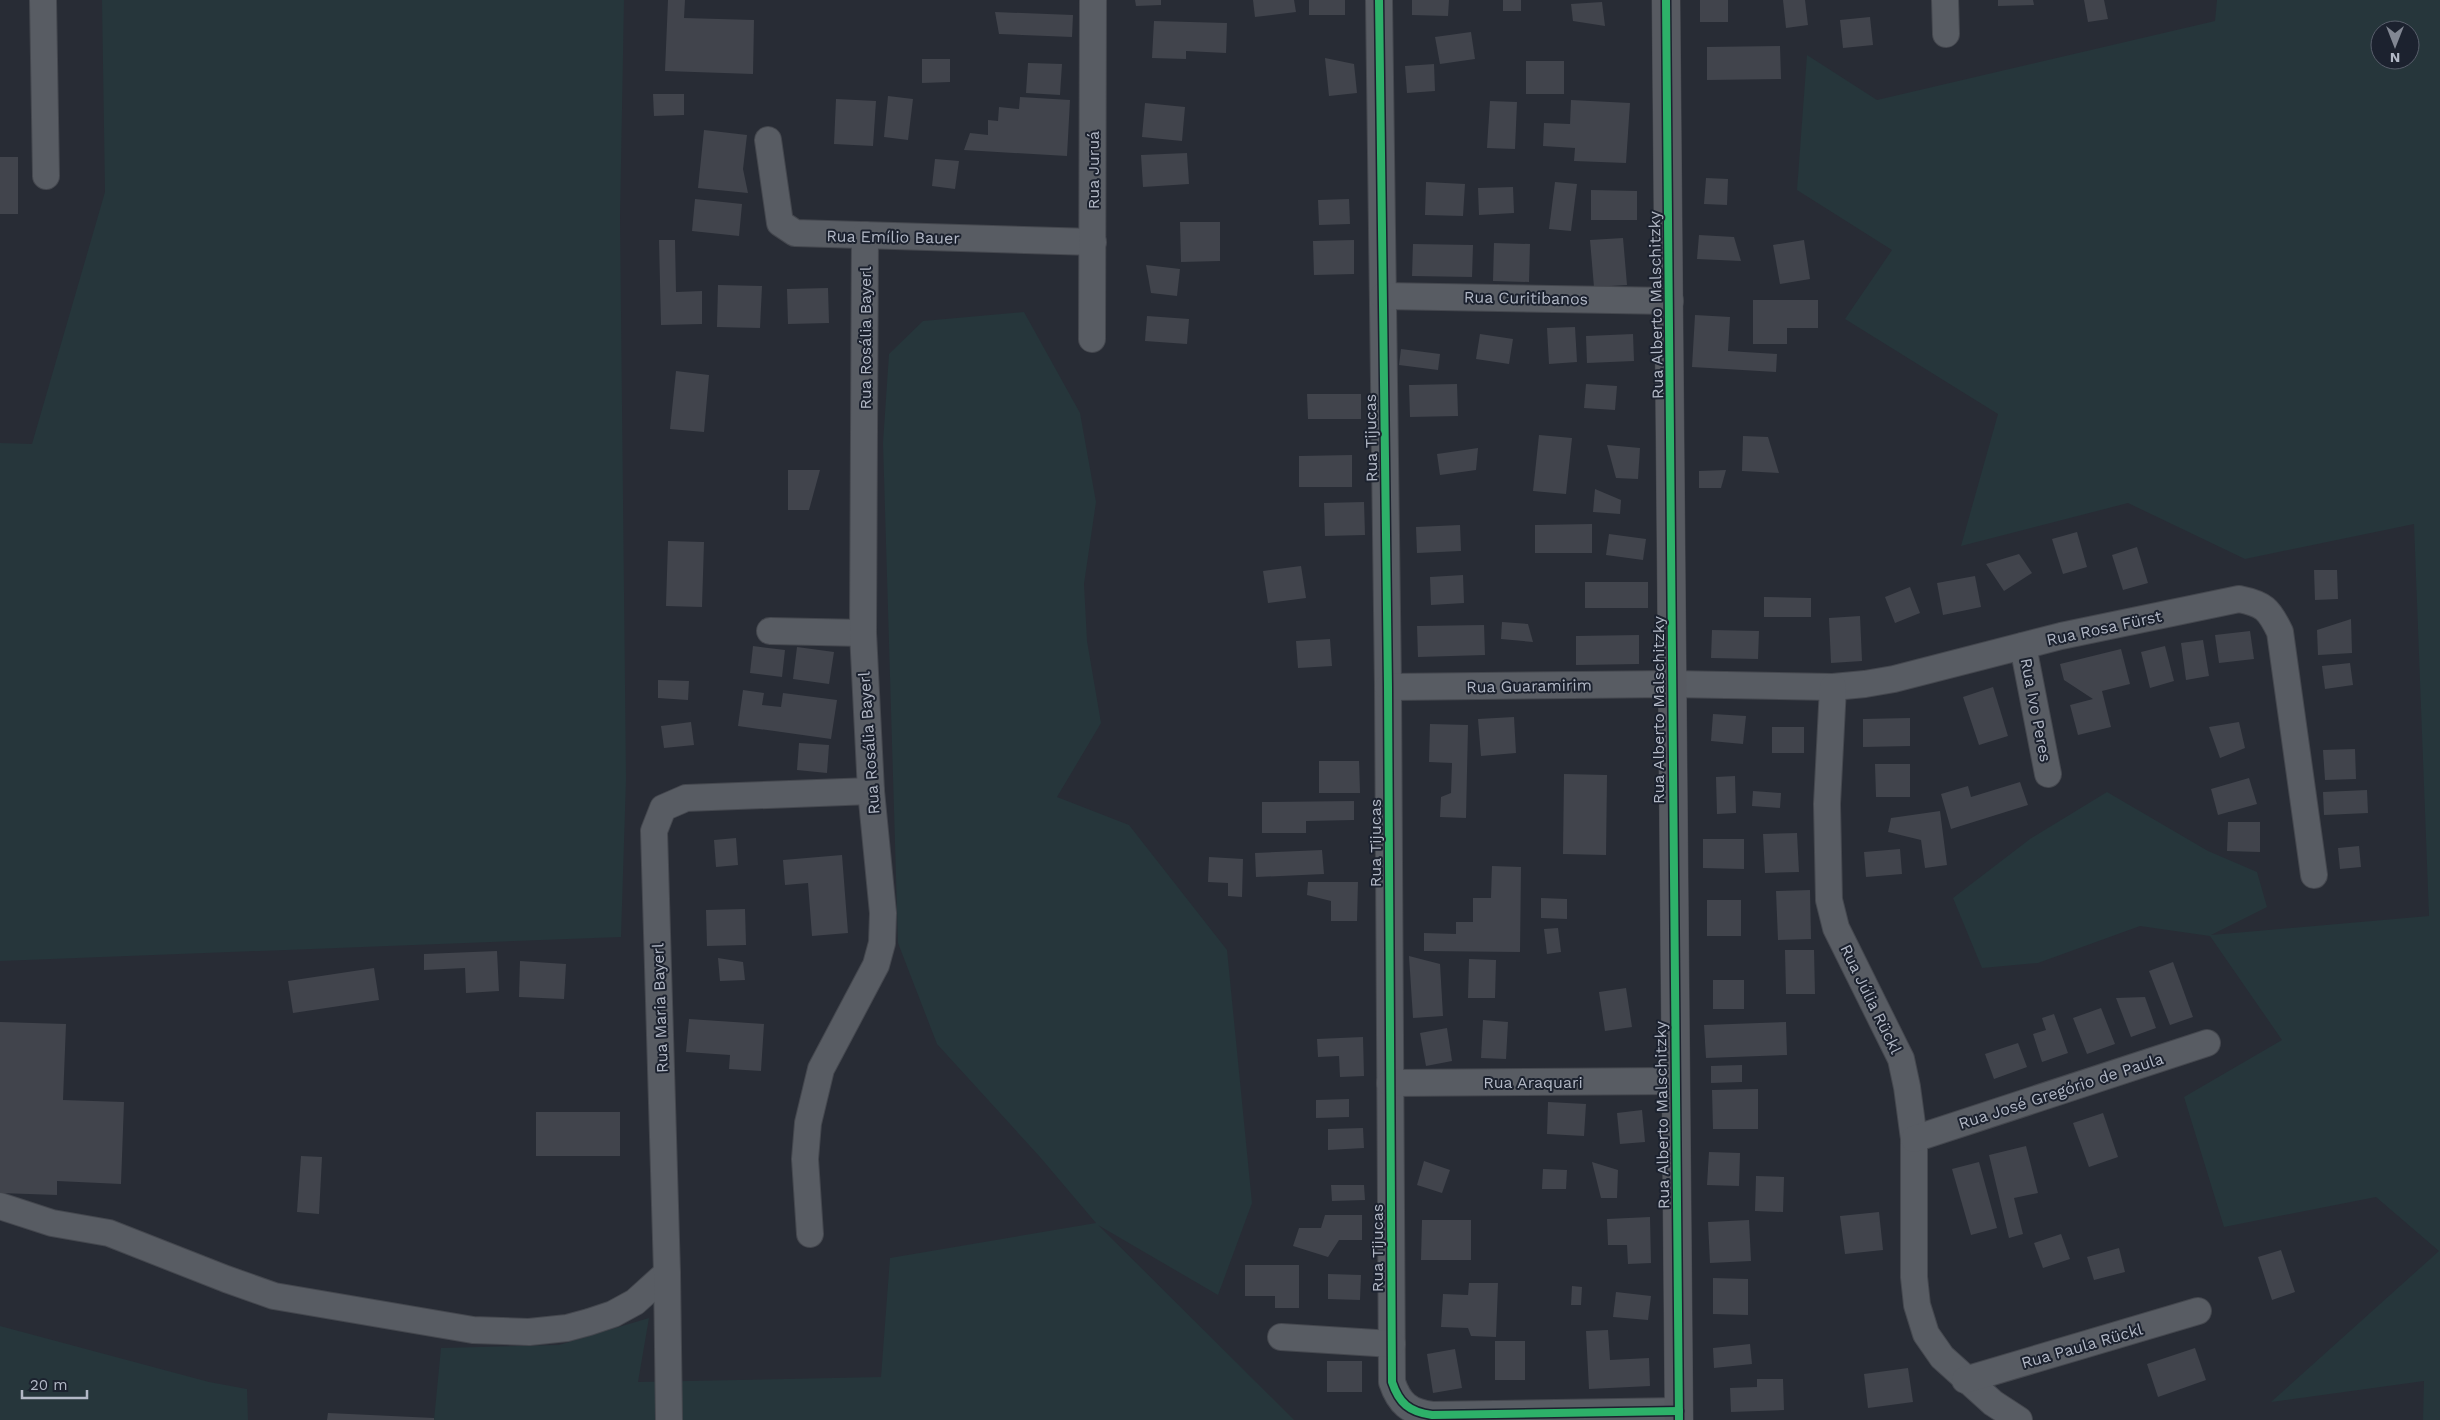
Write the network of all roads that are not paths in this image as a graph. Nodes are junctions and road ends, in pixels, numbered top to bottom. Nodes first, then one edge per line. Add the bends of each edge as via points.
1 (43, 0) edge
2 (1093, 0) edge
3 (1379, 0) edge
4 (1666, 0) edge
5 (1945, 0) edge
6 (1946, 34) dead end
7 (768, 140) dead end
8 (46, 176) dead end
9 (865, 235) junction
10 (1092, 242) junction
11 (1383, 296) junction
12 (1670, 301) junction
13 (1092, 339) dead end
14 (770, 631) dead end
15 (863, 633) junction
16 (2023, 646) junction
17 (1672, 684) junction
18 (1833, 686) junction
19 (1388, 687) junction
20 (2048, 774) dead end
21 (871, 791) junction
22 (2314, 875) dead end
23 (2207, 1043) dead end
24 (1676, 1081) junction
25 (1390, 1083) junction
26 (1914, 1139) junction
27 (0, 1206) edge
28 (810, 1234) dead end
29 (668, 1273) junction
30 (2198, 1312) dead end
31 (1281, 1337) dead end
32 (1392, 1344) junction
33 (1965, 1380) junction
34 (1679, 1416) edge
35 (669, 1420) edge
36 (2019, 1420) edge

1 - 8 street
2 - 10 street, Rua Juruá
3 - 11 street, Rua Tijucas
4 - 12 street, Rua Alberto Malschitzky
5 - 6 street
7 - 9 street, Rua Emílio Bauer via 780,223 795,233
9 - 10 street, Rua Emílio Bauer
9 - 15 street, Rua Rosália Bayerl
10 - 13 street, Rua Juruá
11 - 12 street, Rua Curitibanos
11 - 19 street, Rua Tijucas
12 - 17 street, Rua Alberto Malschitzky
14 - 15 street
15 - 21 street, Rua Rosália Bayerl
16 - 18 street, Rua Rosa Fürst via 1894,678
16 - 20 street, Rua Ivo Peres
16 - 22 street, Rua Rosa Fürst via 2239,599 2257,603 2271,614 2280,632
17 - 18 street, Rua Rosa Fürst
17 - 19 street, Rua Guaramirim
17 - 24 street, Rua Alberto Malschitzky
18 - 26 street, Rua Júlia Rückl via 1827,804 1829,900 1836,928 1901,1059
19 - 25 street, Rua Tijucas
21 - 28 street, Rua Rosália Bayerl via 883,913 882,943 876,965 821,1069 808,1123 805,1159
21 - 29 street, Rua Maria Bayerl via 686,798 662,808 654,831
23 - 26 street, Rua José Gregório de Paula
24 - 25 street, Rua Araquari
24 - 34 street, Rua Alberto Malschitzky
25 - 32 street, Rua Tijucas
26 - 33 street, Rua Júlia Rückl via 1917,1305 1926,1334 1942,1357
27 - 29 street via 52,1223 109,1233 274,1296 472,1330 529,1332 589,1322 635,1302
29 - 35 street, Rua Maria Bayerl
30 - 33 street, Rua Paula Rückl
31 - 32 street
32 - 34 street, Rua Tijucas via 1392,1382 1396,1396 1417,1413
33 - 36 street, Rua Júlia Rückl

